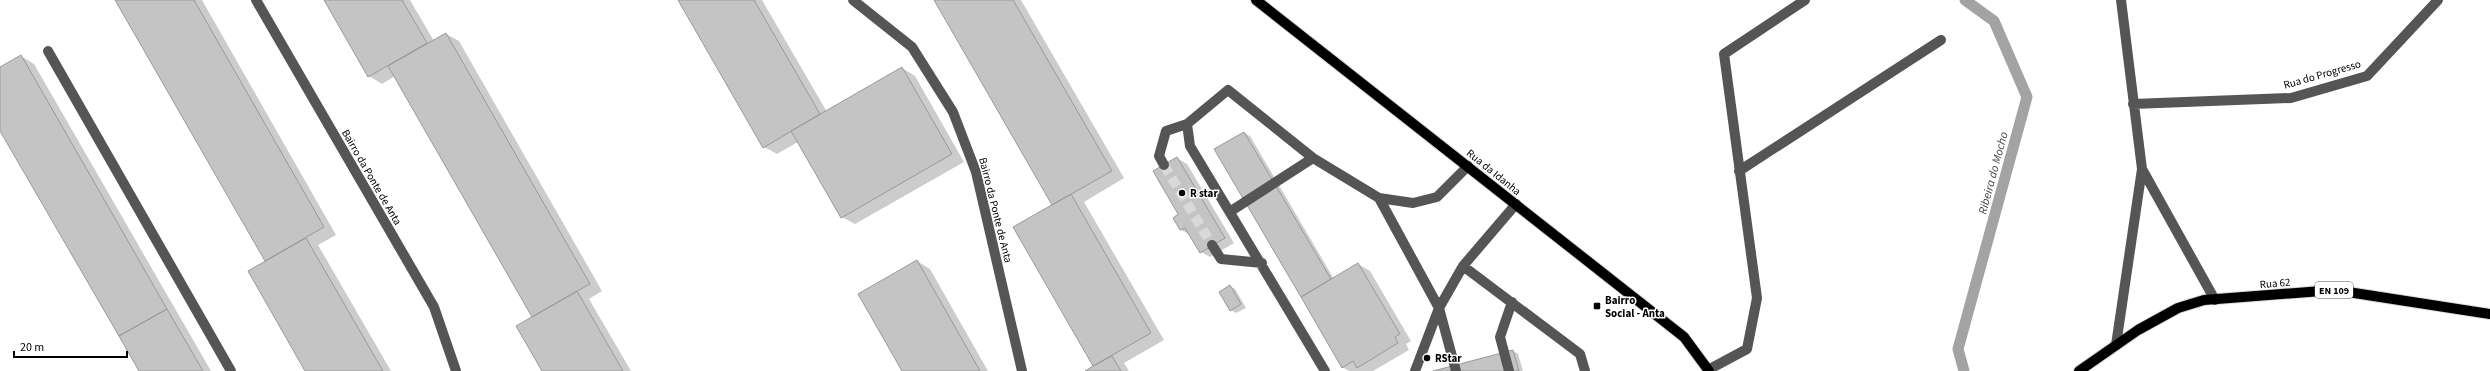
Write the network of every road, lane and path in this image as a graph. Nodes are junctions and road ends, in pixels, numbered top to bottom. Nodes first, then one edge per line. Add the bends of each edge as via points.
1 (256, 0) edge
2 (854, 0) edge
3 (1256, 0) edge
4 (1805, 0) edge
5 (2121, 0) edge
6 (2438, 0) edge
7 (1941, 40) dead end
8 (48, 51) dead end
9 (2133, 104) junction
10 (1187, 124) junction
11 (1313, 158) junction
12 (1164, 165) tunnel mouth
13 (1468, 166) junction
14 (2142, 169) junction
15 (1739, 171) junction
16 (1379, 198) junction
17 (1516, 204) junction
18 (1231, 211) junction
19 (1212, 245) tunnel mouth
20 (1262, 263) junction
21 (1463, 266) junction
22 (2215, 300) junction
23 (1512, 302) junction
24 (1439, 308) junction
25 (2490, 314) edge
26 (2116, 345) junction
27 (1708, 370) edge
28 (231, 371) edge
29 (456, 371) edge
30 (1022, 371) edge
31 (1325, 371) edge
32 (1415, 371) edge
33 (1456, 371) edge
34 (1509, 371) edge
35 (1585, 371) edge
36 (2079, 371) edge

1 - 29 street, Bairro da Ponte de Anta via 434,307
2 - 30 street, Bairro da Ponte de Anta via 912,47 953,112 976,172
3 - 13 main road, Rua da Idanha
4 - 15 street via 1724,54
5 - 9 street
6 - 9 street, Rua do Progresso via 2368,76 2291,98
7 - 15 street
8 - 28 street
9 - 14 street
10 - 11 street via 1228,90
10 - 12 street via 1166,131 1160,156
10 - 18 street via 1190,146
11 - 16 street
11 - 18 street
13 - 16 street via 1437,197 1413,203
13 - 17 main road, Rua da Idanha
14 - 22 street
14 - 26 street
15 - 27 street via 1757,298 1747,349
16 - 24 street
17 - 21 street
17 - 27 main road, Rua da Idanha via 1684,337
18 - 20 street
19 - 20 street via 1221,259
20 - 31 street
21 - 23 street
21 - 24 street
22 - 25 main road, Rua 62 / EN 109 via 2335,290
22 - 26 main road, Rua 62 / EN 109 via 2204,300 2178,308
23 - 34 street via 1500,338
23 - 35 street via 1580,354
24 - 32 street
24 - 33 street
26 - 36 main road, Rua 62 / EN 109

